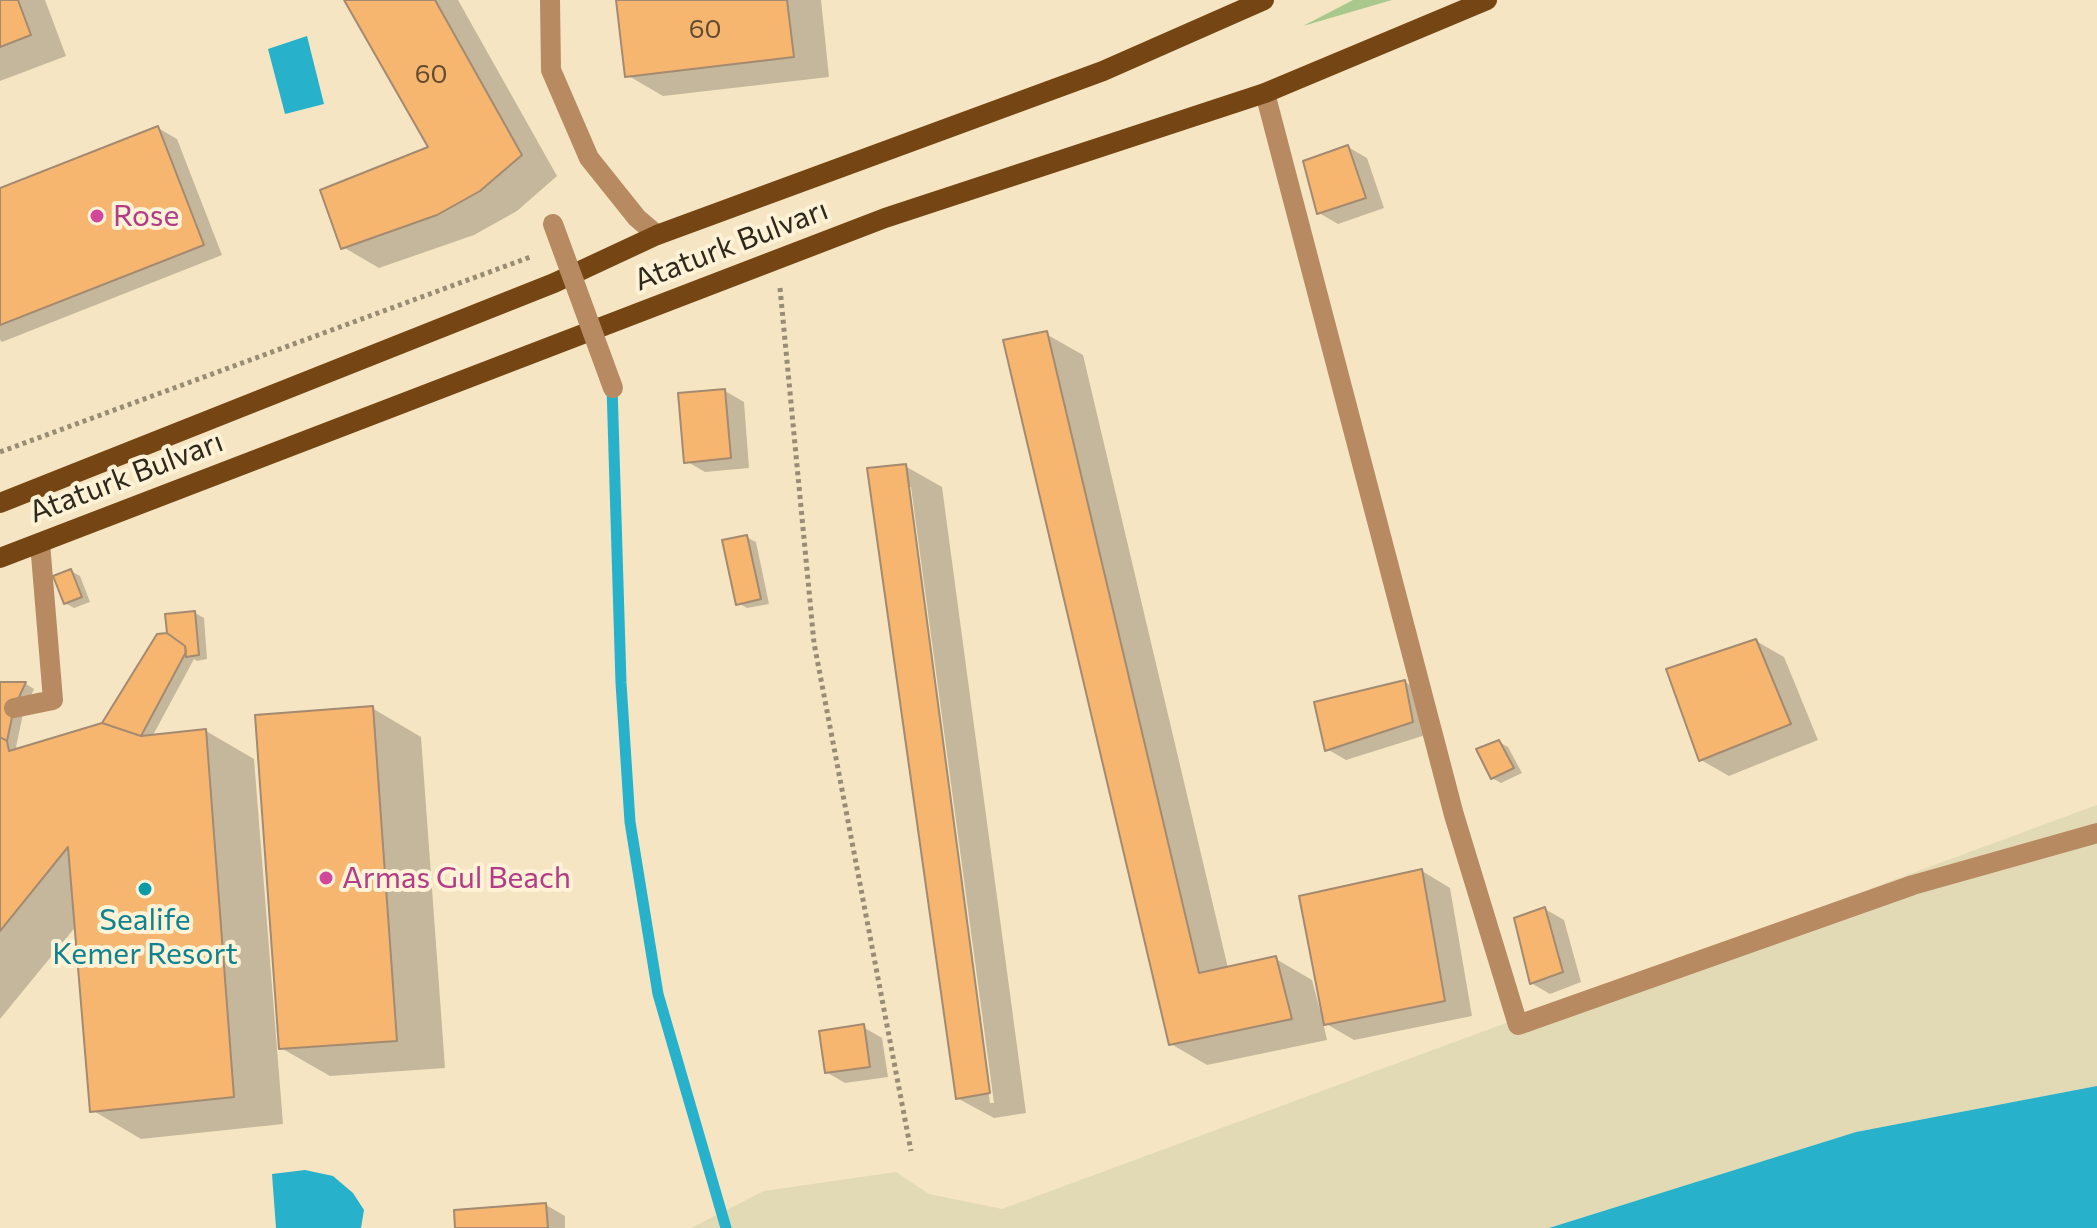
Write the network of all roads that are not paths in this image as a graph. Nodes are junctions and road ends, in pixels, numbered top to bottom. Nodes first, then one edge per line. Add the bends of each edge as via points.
1 (550, 0) edge
2 (1264, 0) edge
3 (1487, 0) edge
4 (1265, 93) junction
5 (553, 224) dead end
6 (657, 235) junction
7 (613, 388) dead end
8 (0, 503) edge
9 (40, 543) junction
10 (0, 558) edge
11 (14, 708) dead end
12 (2097, 833) edge

1 - 6 street via 551,70 589,158
2 - 6 main road, Ataturk Bulvarı via 1103,71
3 - 4 main road, Ataturk Bulvarı
4 - 9 main road, Ataturk Bulvarı via 885,218
4 - 12 street via 1454,815 1518,1025 1913,885
5 - 7 street, bridge
6 - 8 main road, Ataturk Bulvarı via 554,283
9 - 10 main road, Ataturk Bulvarı
9 - 11 street via 53,700

